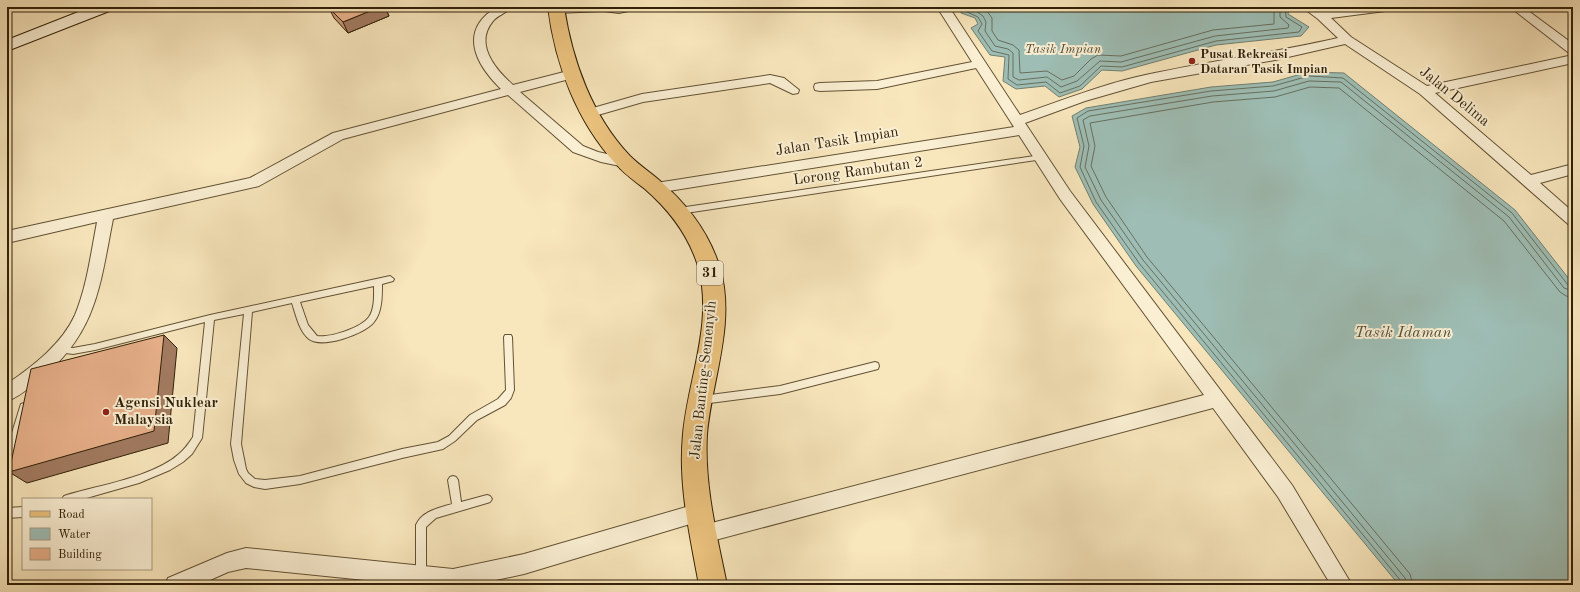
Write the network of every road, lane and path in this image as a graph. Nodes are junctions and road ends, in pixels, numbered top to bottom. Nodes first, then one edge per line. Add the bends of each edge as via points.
1 (10, 7) edge
2 (80, 7) edge
3 (106, 7) edge
4 (505, 7) edge
5 (633, 7) edge
6 (943, 7) edge
7 (1308, 7) edge
8 (1385, 7) edge
9 (1516, 7) edge
10 (7, 8) edge
11 (556, 8) edge
12 (1322, 16) junction
13 (7, 35) edge
14 (1347, 40) junction
15 (7, 46) edge
16 (1573, 50) edge
17 (1573, 59) edge
18 (979, 64) junction
19 (572, 74) junction
20 (820, 87) dead end
21 (510, 90) junction
22 (793, 90) dead end
23 (1425, 91) junction
24 (591, 113) junction
25 (1021, 126) junction
26 (1041, 157) junction
27 (625, 162) junction
28 (1573, 169) edge
29 (1528, 181) junction
30 (656, 188) junction
31 (679, 211) junction
32 (106, 216) junction
33 (1573, 220) edge
34 (7, 236) edge
35 (390, 279) dead end
36 (378, 281) junction
37 (296, 299) junction
38 (248, 310) junction
39 (210, 318) junction
40 (508, 337) dead end
41 (61, 350) junction
42 (875, 366) dead end
43 (29, 389) junction
44 (7, 394) edge
45 (1218, 399) junction
46 (701, 400) junction
47 (7, 466) edge
48 (453, 480) dead end
49 (70, 498) edge
50 (486, 499) dead end
51 (456, 507) junction
52 (22, 512) edge
53 (700, 512) junction
54 (7, 514) edge
55 (704, 534) junction
56 (421, 576) junction
57 (375, 579) edge
58 (176, 585) edge
59 (713, 585) edge
60 (1342, 585) edge

1 - 10 street
2 - 13 main road
3 - 15 main road
4 - 21 street via 490,17 481,28 480,38 482,58
5 - 11 street via 619,10 603,7
6 - 18 street
7 - 12 street, Jalan Delima
8 - 12 street
9 - 16 street
11 - 19 main road, Jalan Banting-Semenyih / 31
12 - 14 street, Jalan Delima
14 - 23 street, Jalan Delima
14 - 25 street, Jalan Tasik Impian via 1275,56 1150,78 1080,98
17 - 23 street
18 - 20 street via 877,85
18 - 25 street
19 - 21 street
19 - 24 main road, Jalan Banting-Semenyih / 31
21 - 27 street via 578,149 599,158
21 - 32 street via 338,136 254,182
22 - 24 street via 779,81 770,79 642,98
23 - 29 street, Jalan Delima
24 - 27 main road, Jalan Banting-Semenyih / 31
25 - 26 street
25 - 30 street, Jalan Tasik Impian
26 - 31 lane, Lorong Rambutan 2
26 - 45 street via 1065,195
27 - 30 main road, Jalan Banting-Semenyih / 31
28 - 29 street
29 - 33 street, Jalan Delima
30 - 31 main road, Jalan Banting-Semenyih / 31
31 - 46 main road, Jalan Banting-Semenyih / 31 via 698,237 710,271 713,294 710,345
32 - 34 street
32 - 41 street via 87,305 78,325
35 - 36 lane
36 - 37 lane
36 - 37 lane via 377,308 371,321 358,330 324,339 313,338 310,335 303,323
37 - 38 lane
38 - 39 lane
38 - 40 lane via 236,444 245,477 255,483 270,484 296,480 449,442 479,414 509,397
39 - 41 lane via 95,347 73,351
39 - 49 lane via 197,438 192,448 178,462 154,473
41 - 43 street
42 - 46 lane via 780,390
43 - 44 street
43 - 47 lane
45 - 55 street
45 - 60 street via 1285,491
46 - 53 main road, Jalan Banting-Semenyih / 31 via 695,434 695,475
48 - 51 lane
50 - 51 lane
51 - 56 lane via 433,514 421,525
52 - 54 lane
53 - 55 main road, Jalan Banting-Semenyih / 31
53 - 56 street via 524,564 453,579
55 - 59 main road, Jalan Banting-Semenyih / 31
56 - 57 street
57 - 58 street via 246,558 227,563

